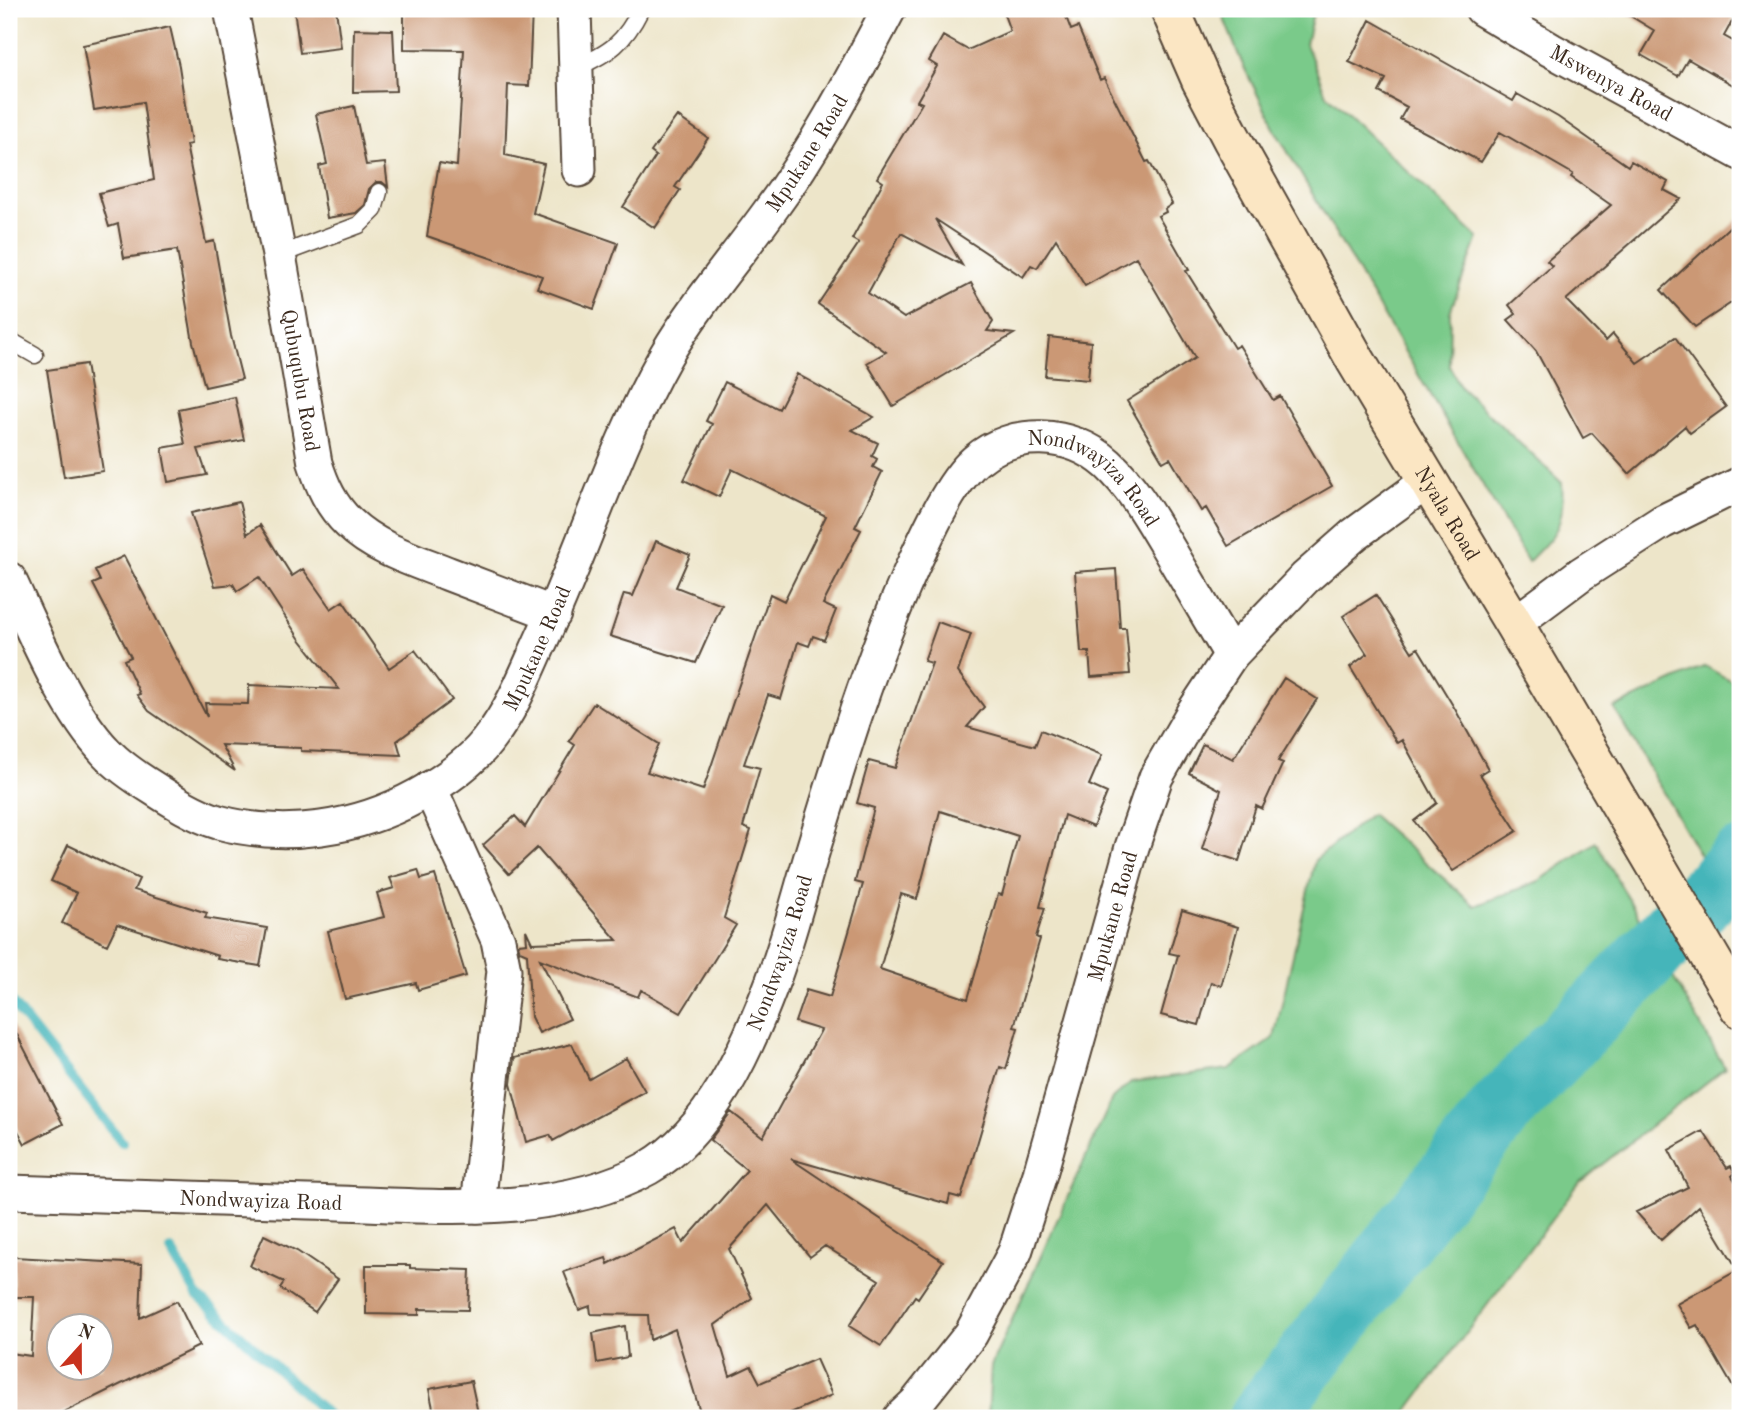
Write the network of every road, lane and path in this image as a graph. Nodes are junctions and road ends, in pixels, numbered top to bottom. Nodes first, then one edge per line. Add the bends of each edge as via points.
1 (231, 9) edge
2 (574, 9) edge
3 (641, 9) edge
4 (888, 9) edge
5 (1170, 9) edge
6 (1482, 9) edge
7 (576, 68) junction
8 (1740, 153) edge
9 (579, 170) dead end
10 (379, 192) dead end
11 (279, 255) junction
12 (9, 340) edge
13 (35, 355) dead end
14 (1428, 481) junction
15 (1740, 484) edge
16 (9, 579) edge
17 (554, 614) junction
18 (1514, 624) junction
19 (1231, 655) junction
20 (430, 788) junction
21 (1740, 1008) edge
22 (9, 1192) edge
23 (478, 1206) junction
24 (900, 1418) edge

1 - 11 street, Qubuqubu Road
2 - 7 street
3 - 7 lane via 614,48
4 - 17 street, Mpukane Road via 805,160 667,355 620,448
5 - 14 street, Nyala Road via 1232,139
6 - 8 street, Mswenya Road
7 - 9 street
10 - 11 lane via 374,210 359,225
11 - 17 street, Qubuqubu Road via 316,463 332,503 373,541
12 - 13 lane
14 - 18 street, Nyala Road
14 - 19 street, Mpukane Road via 1345,542
15 - 18 street via 1662,523 1581,574
16 - 20 street, Mpukane Road via 78,718 107,753 177,804 216,821 293,831 359,820
17 - 20 street, Mpukane Road via 491,738
18 - 21 street, Nyala Road
19 - 23 street, Nondwayiza Road via 1153,522 1107,463 1085,448 1056,438 1029,437 976,460 960,478 926,537 883,634 773,981 716,1101 686,1139 650,1167 618,1182 581,1195
19 - 24 street, Mpukane Road via 1156,777 1014,1252 971,1334
20 - 23 street via 502,957
22 - 23 street, Nondwayiza Road

